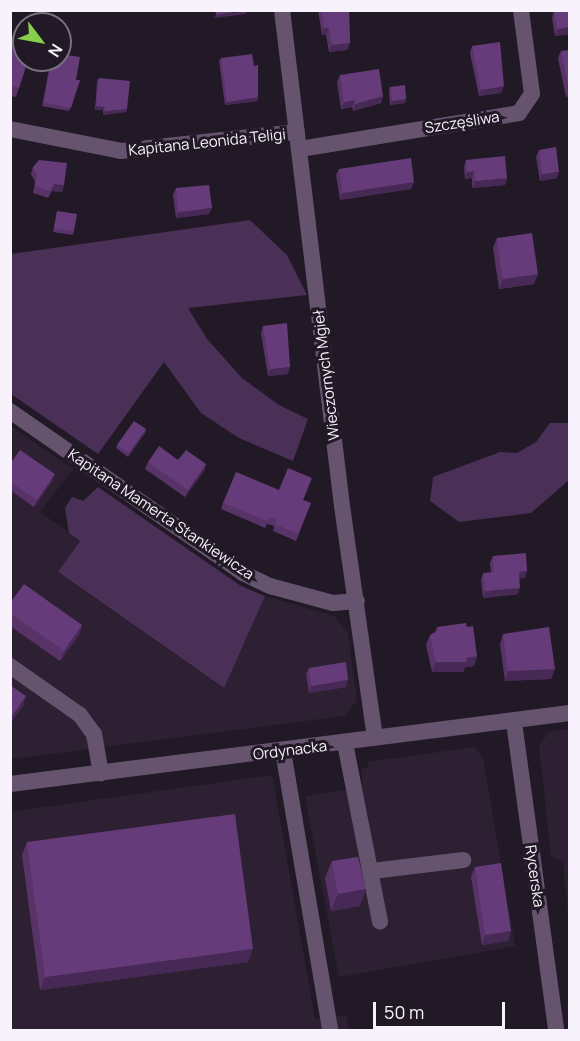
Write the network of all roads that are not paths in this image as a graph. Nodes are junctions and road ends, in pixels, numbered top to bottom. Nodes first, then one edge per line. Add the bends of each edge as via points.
1 (282, 10) edge
2 (521, 10) edge
3 (10, 129) edge
4 (298, 141) junction
5 (10, 411) edge
6 (357, 601) junction
7 (10, 666) edge
8 (570, 713) edge
9 (514, 722) junction
10 (375, 738) junction
11 (345, 742) junction
12 (284, 751) junction
13 (101, 773) junction
14 (10, 784) edge
15 (463, 860) dead end
16 (372, 871) junction
17 (380, 922) dead end
18 (330, 1030) edge
19 (556, 1030) edge

1 - 4 street, Wieczornych Mgieł
2 - 4 street, Szczęśliwa via 532,94 519,112
3 - 4 street, Kapitana Leonida Teligi via 121,151
4 - 6 street, Wieczornych Mgieł
5 - 6 street, Kapitana Mamerta Stankiewicza via 243,573 333,603
6 - 10 street, Wieczornych Mgieł
7 - 13 street via 80,715 94,734
8 - 9 street, Ordynacka
9 - 10 street, Ordynacka
9 - 19 street, Rycerska
10 - 11 street, Ordynacka
11 - 12 street, Ordynacka
11 - 16 street
12 - 13 street, Ordynacka
12 - 18 street
13 - 14 street, Ordynacka
15 - 16 street
16 - 17 street

